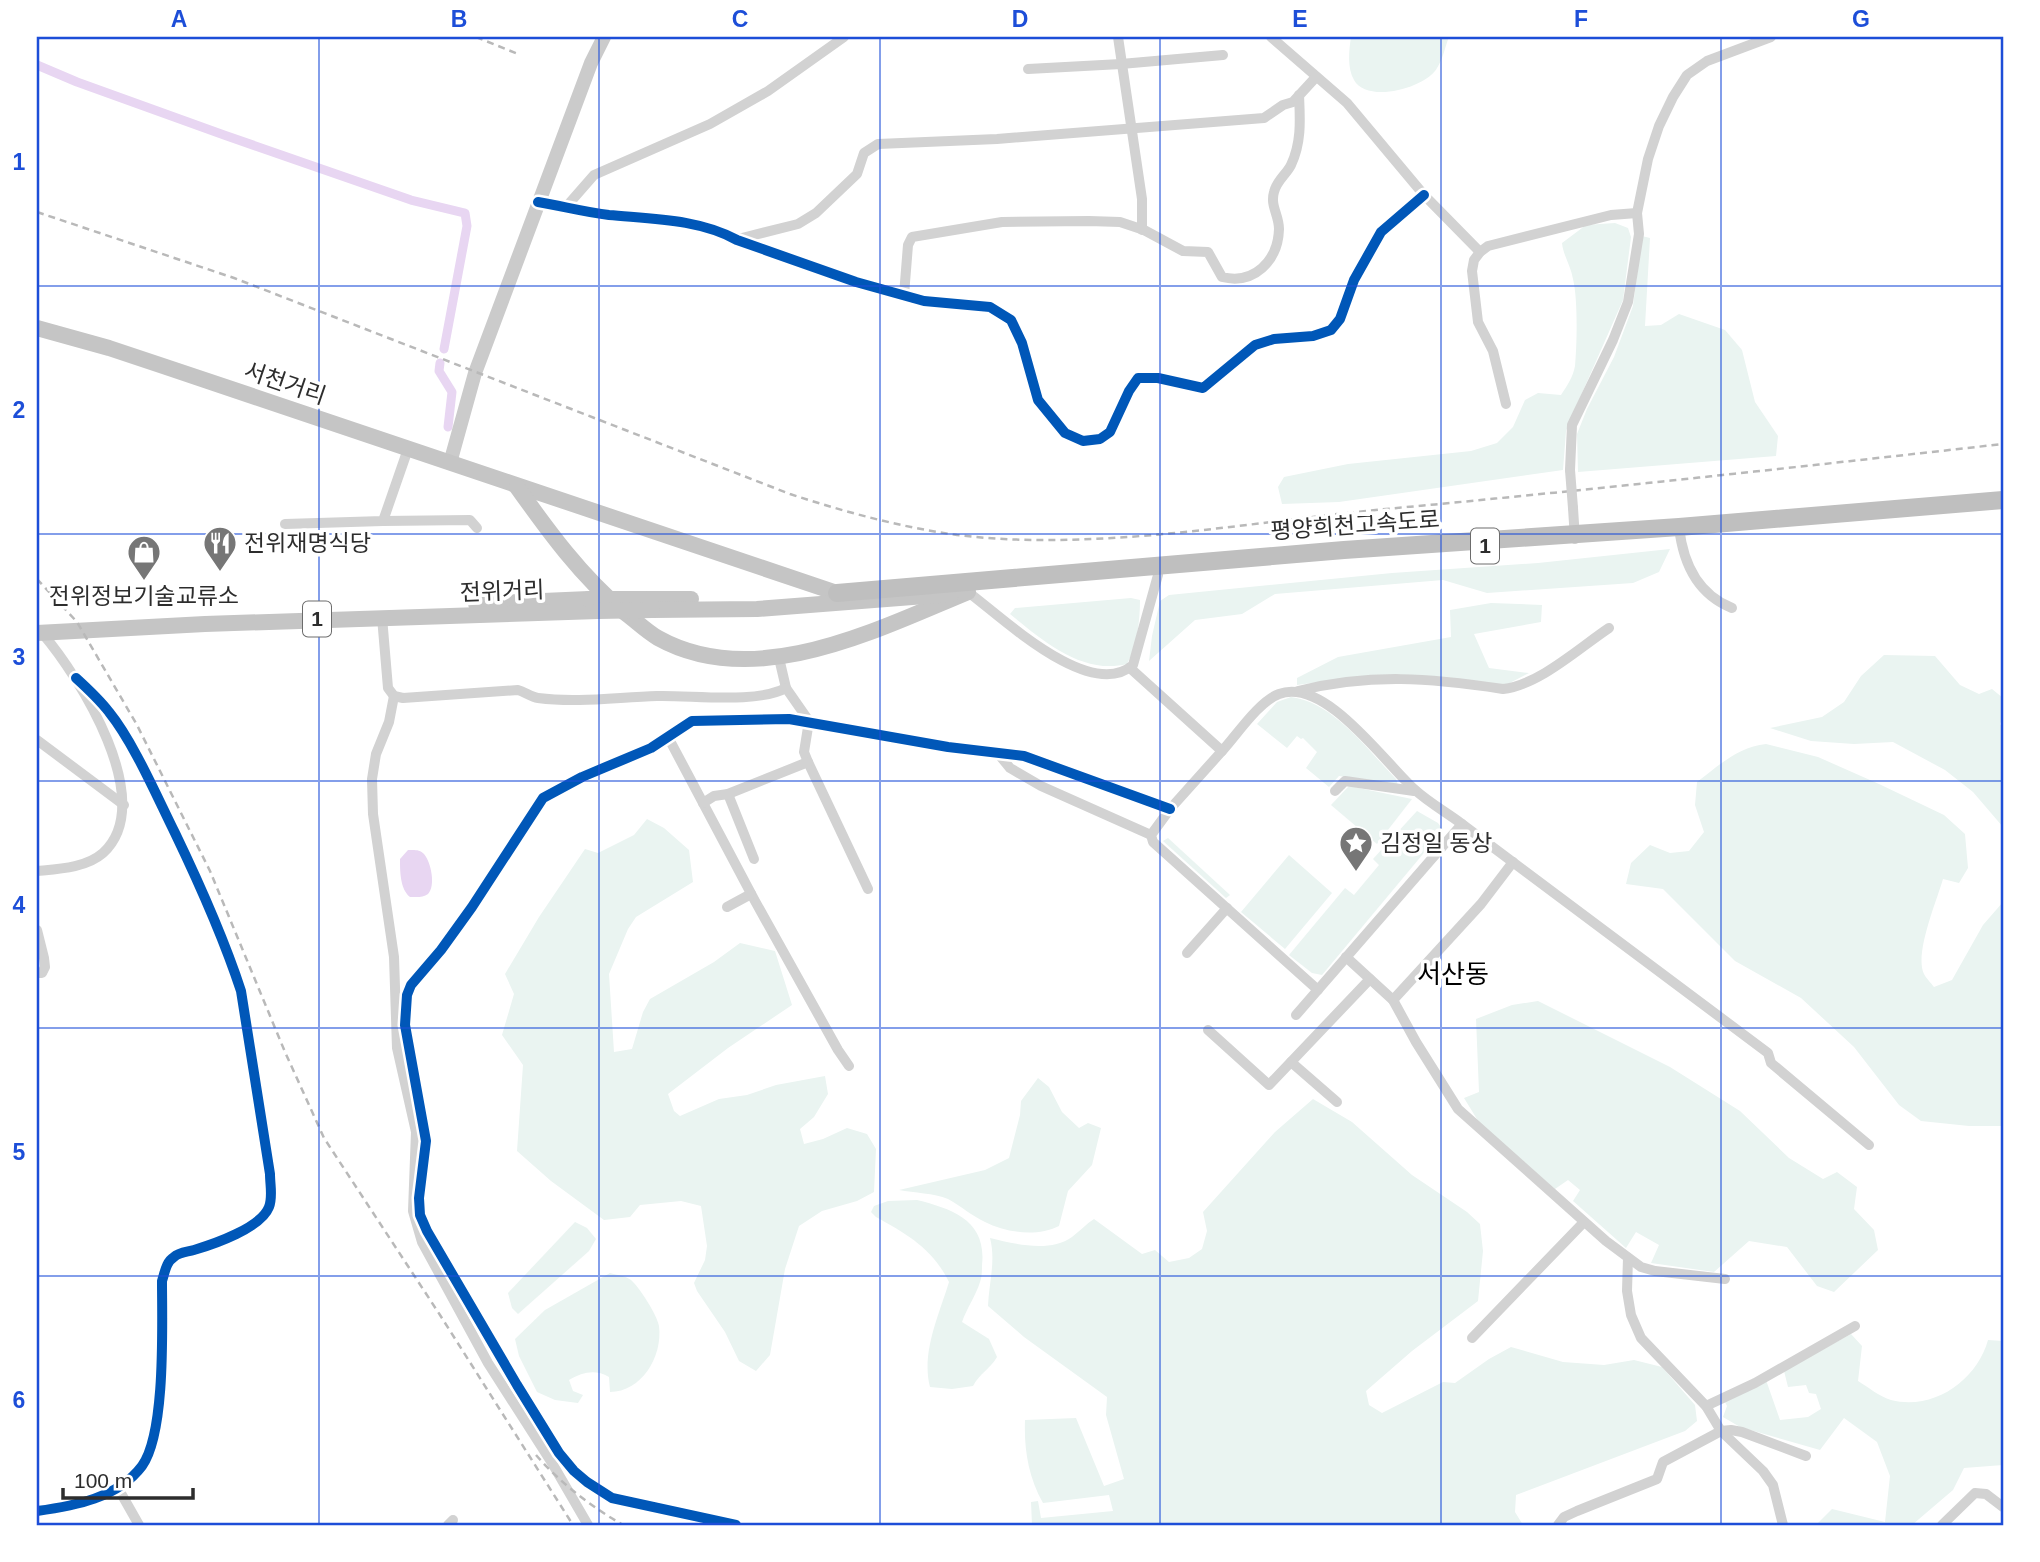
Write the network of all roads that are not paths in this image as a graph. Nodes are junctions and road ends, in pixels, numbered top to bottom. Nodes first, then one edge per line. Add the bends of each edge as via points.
1 (604, 37) edge
2 (844, 37) edge
3 (1118, 37) edge
4 (1271, 37) edge
5 (1771, 37) edge
6 (1223, 55) dead end
7 (1121, 64) junction
8 (1028, 69) dead end
9 (1316, 76) junction
10 (1299, 93) junction
11 (1132, 127) junction
12 (1424, 195) junction
13 (538, 202) junction
14 (566, 207) junction
15 (1637, 214) junction
16 (1142, 230) junction
17 (737, 240) junction
18 (1480, 252) junction
19 (904, 295) junction
20 (37, 328) edge
21 (1506, 404) dead end
22 (408, 449) junction
23 (450, 463) junction
24 (517, 486) junction
25 (2003, 503) edge
26 (383, 521) junction
27 (285, 524) dead end
28 (477, 528) dead end
29 (1679, 529) junction
30 (1575, 536) junction
31 (1158, 575) junction
32 (968, 592) junction
33 (837, 593) junction
34 (593, 605) junction
35 (647, 605) junction
36 (1731, 608) dead end
37 (383, 617) junction
38 (1609, 628) dead end
39 (38, 630) edge
40 (779, 658) junction
41 (1130, 668) junction
42 (76, 678) junction
43 (786, 688) junction
44 (1294, 692) junction
45 (394, 696) junction
46 (809, 720) junction
47 (668, 737) junction
48 (37, 740) edge
49 (996, 751) junction
50 (1222, 751) junction
51 (808, 762) junction
52 (1335, 790) dead end
53 (1415, 791) junction
54 (728, 794) junction
55 (703, 803) junction
56 (124, 805) junction
57 (1170, 809) junction
58 (1462, 824) junction
59 (1151, 835) junction
60 (754, 859) dead end
61 (1513, 862) junction
62 (37, 871) edge
63 (868, 889) dead end
64 (751, 894) junction
65 (727, 907) dead end
66 (1227, 908) junction
67 (37, 930) edge
68 (1187, 953) dead end
69 (1346, 957) junction
70 (37, 973) edge
71 (1370, 979) junction
72 (395, 984) junction
73 (411, 985) junction
74 (1318, 990) junction
75 (1393, 1000) junction
76 (1296, 1015) dead end
77 (1208, 1030) dead end
78 (1291, 1062) junction
79 (849, 1066) dead end
80 (1338, 1102) dead end
81 (1870, 1144) dead end
82 (1584, 1222) junction
83 (1628, 1258) junction
84 (1725, 1279) dead end
85 (1855, 1326) dead end
86 (1472, 1338) dead end
87 (1706, 1406) junction
88 (1721, 1432) junction
89 (1806, 1456) dead end
90 (118, 1488) junction
91 (2003, 1507) edge
92 (37, 1511) edge
93 (139, 1525) edge
94 (588, 1525) edge
95 (736, 1525) edge
96 (1558, 1525) edge
97 (1783, 1525) edge
98 (1942, 1525) edge

1 - 13 street
2 - 14 street via 768,91 710,124 594,175
3 - 7 street
4 - 9 street
5 - 15 street via 1707,61 1688,75 1659,126
6 - 7 street
7 - 8 street
7 - 11 street
9 - 10 street
9 - 12 street via 1347,103
10 - 11 street via 1293,102 1264,118
10 - 16 street via 1296,154 1275,190 1272,205 1279,228 1274,254 1263,270 1247,278 1222,277 1208,252 1183,251
11 - 16 street
11 - 17 street via 878,144 864,153 857,174 816,213 798,224
12 - 18 street
12 - 19 street via 1381,232 1331,330 1255,345 1202,388 1138,378 1110,432 1100,439 1083,441 1065,433 1038,400 1011,320 990,307
13 - 14 street
13 - 23 street via 475,373
14 - 17 street via 680,222 722,231
15 - 18 street via 1611,215
15 - 30 street, bridge via 1639,234 1628,302 1572,425
16 - 19 street via 1120,222 1089,220 1002,222 912,237
17 - 19 street
18 - 21 street via 1472,271 1478,322 1493,351
20 - 22 main road, 서천거리
22 - 23 main road, 서천거리
22 - 26 street
23 - 24 main road, 서천거리
24 - 33 main road, 서천거리
24 - 40 main road via 598,590 657,638 726,659
25 - 29 highway, 평양희천고속도로 / 1
26 - 27 street
26 - 28 street via 470,520
29 - 30 highway, 평양희천고속도로 / 1
29 - 36 street via 1687,564 1709,596
30 - 31 highway, 평양희천고속도로 / 1
30 - 33 highway, 평양희천고속도로 / 1 via 1330,551
31 - 32 highway, 평양희천고속도로 / 1
31 - 41 street
32 - 35 main road, 전위거리 / 1 via 771,608
32 - 40 main road via 872,631
32 - 41 street via 1031,641 1080,670 1114,674
33 - 35 main road, 전위거리 / 1
34 - 35 main road, 전위거리 / 1, bridge
34 - 37 main road, 전위거리 / 1
34 - 39 main road, 전위거리 / 1
37 - 39 main road, 전위거리 / 1
37 - 45 street via 388,688
38 - 44 street via 1535,679 1514,688 1407,678
39 - 42 street
40 - 43 street
41 - 50 street
42 - 56 street via 96,711
42 - 90 street via 110,713 132,749 187,858 231,962 241,991 270,1174 269,1206 257,1221 215,1243 178,1254 166,1267 152,1448 141,1467
43 - 45 street via 736,697 566,700 534,697 518,690
43 - 46 street
44 - 50 street via 1279,694 1264,704
44 - 53 street via 1311,696 1347,721
45 - 72 street via 372,779
46 - 47 street via 692,722
46 - 49 street via 948,747
46 - 51 street via 804,752
47 - 55 street
47 - 73 street via 543,798 472,907
48 - 56 street
49 - 57 street via 1024,756
49 - 59 street via 1010,768 1041,786
50 - 57 street
51 - 54 street
51 - 63 street
52 - 53 street via 1345,781
53 - 58 street
54 - 55 street
54 - 60 street
55 - 64 street
56 - 62 street via 104,852 73,866
57 - 59 street
58 - 61 street
58 - 69 street
59 - 66 street via 1153,842
61 - 75 street
61 - 81 street via 1768,1053 1771,1063
64 - 65 street
64 - 79 street
66 - 68 street
66 - 74 street
67 - 70 street via 45,967
69 - 71 street
69 - 74 street
71 - 75 street
71 - 78 street
72 - 73 street
72 - 94 street via 397,1048 416,1132 413,1211 422,1242 488,1363
73 - 95 street via 405,1025 426,1141 420,1215 517,1385 559,1453 587,1482 612,1498
74 - 76 street
75 - 82 street via 1458,1110
77 - 78 street via 1269,1085
78 - 80 street
82 - 83 street
82 - 86 street
83 - 84 street via 1655,1271
83 - 87 street via 1627,1291 1641,1338
85 - 87 street
87 - 88 street
88 - 89 street via 1742,1432
88 - 96 street via 1663,1461 1657,1479 1564,1517
88 - 97 street via 1773,1485
90 - 92 street via 73,1506
90 - 93 street
91 - 98 street via 1986,1494 1975,1493

